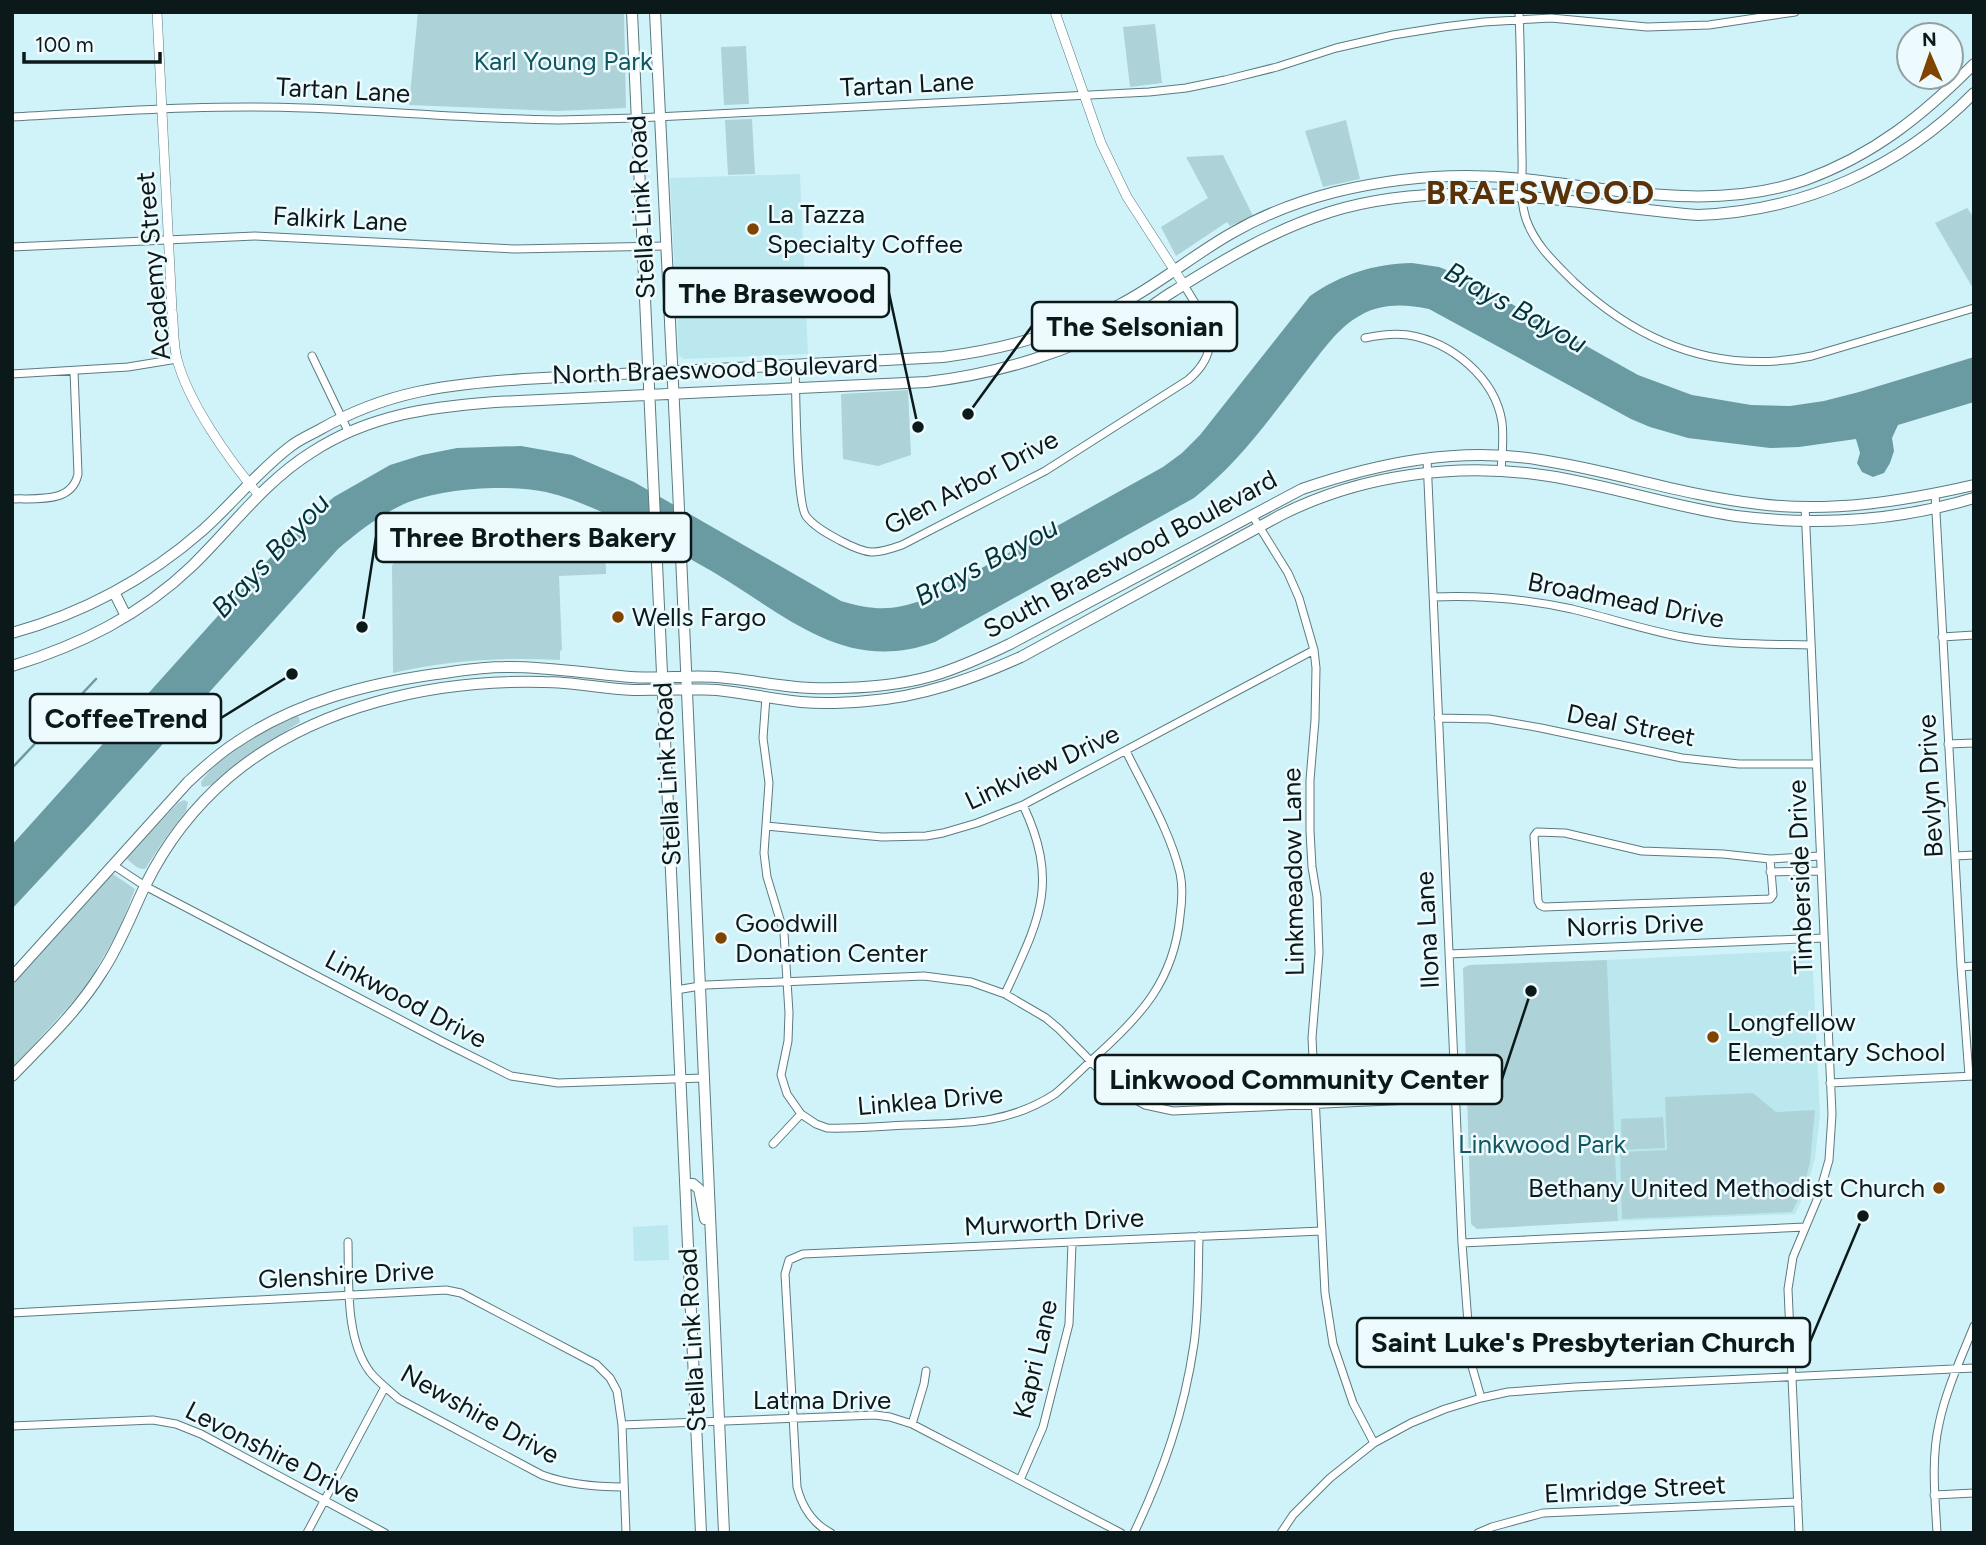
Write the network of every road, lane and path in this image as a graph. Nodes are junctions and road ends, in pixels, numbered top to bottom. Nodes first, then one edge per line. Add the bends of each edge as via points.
1 (157, 12) edge
2 (632, 12) edge
3 (655, 12) edge
4 (1055, 12) edge
5 (1795, 12) edge
6 (1519, 16) edge
7 (1974, 64) edge
8 (1974, 93) edge
9 (1083, 96) junction
10 (162, 110) junction
11 (12, 117) edge
12 (660, 117) junction
13 (637, 118) junction
14 (1522, 178) junction
15 (1801, 181) junction
16 (1361, 187) junction
17 (1521, 197) junction
18 (1807, 197) junction
19 (1364, 203) junction
20 (169, 239) junction
21 (665, 246) junction
22 (12, 247) edge
23 (642, 247) junction
24 (1174, 270) junction
25 (1184, 285) junction
26 (1974, 308) edge
27 (1365, 338) dead end
28 (1029, 341) junction
29 (312, 356) dead end
30 (1044, 357) junction
31 (177, 359) junction
32 (795, 365) junction
33 (74, 371) junction
34 (671, 371) junction
35 (649, 372) junction
36 (12, 374) edge
37 (494, 381) junction
38 (796, 388) junction
39 (673, 393) junction
40 (649, 394) junction
41 (495, 402) junction
42 (340, 418) junction
43 (349, 433) junction
44 (1502, 456) junction
45 (1427, 459) junction
46 (1502, 471) junction
47 (1427, 472) junction
48 (249, 483) junction
49 (1974, 485) edge
50 (258, 494) junction
51 (1935, 494) junction
52 (1974, 498) edge
53 (12, 499) edge
54 (1805, 506) junction
55 (1936, 507) junction
56 (1252, 515) junction
57 (1806, 521) junction
58 (1260, 527) junction
59 (115, 594) junction
60 (1433, 597) junction
61 (126, 616) junction
62 (12, 633) edge
63 (1974, 635) edge
64 (1942, 637) junction
65 (1811, 645) junction
66 (1314, 650) junction
67 (12, 666) edge
68 (578, 671) junction
69 (450, 672) junction
70 (662, 676) junction
71 (685, 676) junction
72 (574, 683) junction
73 (451, 687) junction
74 (663, 689) junction
75 (686, 689) junction
76 (766, 697) junction
77 (307, 706) junction
78 (1438, 718) junction
79 (315, 724) junction
80 (1974, 743) edge
81 (1948, 744) junction
82 (1126, 751) junction
83 (1816, 764) junction
84 (188, 782) junction
85 (205, 800) junction
86 (1023, 805) junction
87 (766, 826) junction
88 (1974, 855) edge
89 (1820, 856) junction
90 (1955, 856) junction
91 (1770, 859) junction
92 (113, 865) junction
93 (1770, 872) junction
94 (1821, 872) junction
95 (145, 886) junction
96 (695, 892) junction
97 (672, 893) junction
98 (1824, 938) junction
99 (1449, 954) junction
100 (1974, 966) edge
101 (1961, 967) junction
102 (12, 977) edge
103 (788, 981) junction
104 (699, 985) junction
105 (676, 990) junction
106 (1005, 993) junction
107 (1091, 1062) junction
108 (12, 1076) edge
109 (1971, 1076) edge
110 (680, 1079) junction
111 (703, 1079) junction
112 (1830, 1083) junction
113 (1455, 1098) junction
114 (1314, 1104) junction
115 (801, 1114) junction
116 (773, 1144) dead end
117 (685, 1184) junction
118 (1805, 1227) junction
119 (1322, 1231) junction
120 (1199, 1236) junction
121 (348, 1242) dead end
122 (711, 1242) junction
123 (1072, 1243) junction
124 (1462, 1243) junction
125 (350, 1295) junction
126 (12, 1313) edge
127 (1974, 1326) edge
128 (1974, 1368) edge
129 (1956, 1369) junction
130 (926, 1371) dead end
131 (1793, 1377) junction
132 (385, 1387) junction
133 (1481, 1398) junction
134 (794, 1418) junction
135 (719, 1421) junction
136 (696, 1422) junction
137 (912, 1424) junction
138 (622, 1425) junction
139 (12, 1426) edge
140 (1374, 1443) junction
141 (1020, 1480) junction
142 (624, 1487) junction
143 (1974, 1493) edge
144 (1934, 1495) junction
145 (324, 1500) junction
146 (1798, 1502) junction
147 (307, 1533) edge
148 (385, 1533) edge
149 (626, 1533) edge
150 (701, 1533) edge
151 (724, 1533) edge
152 (831, 1533) edge
153 (1121, 1533) edge
154 (1135, 1533) edge
155 (1281, 1533) edge
156 (1478, 1533) edge
157 (1799, 1533) edge
158 (1937, 1533) edge

1 - 10 street, Academy Street
2 - 13 main road, Stella Link Road
3 - 12 main road, Stella Link Road
4 - 9 street
5 - 6 street, Tartan Lane via 1678,27
6 - 9 street, Tartan Lane via 1393,35 1186,88
6 - 14 street
7 - 15 main road, North Braeswood Boulevard via 1899,131 1843,164
8 - 18 main road, North Braeswood Boulevard via 1901,152
9 - 12 street, Tartan Lane
9 - 24 street via 1127,197
10 - 11 street, Tartan Lane
10 - 13 street, Tartan Lane via 303,108 487,119
10 - 20 street, Academy Street
12 - 13 street, Tartan Lane
12 - 21 main road, Stella Link Road
13 - 23 main road, Stella Link Road
14 - 15 main road, North Braeswood Boulevard via 1703,197
14 - 16 main road, North Braeswood Boulevard via 1420,177
14 - 17 street
15 - 18 main road
16 - 19 main road
16 - 24 main road, North Braeswood Boulevard via 1265,217
17 - 18 main road, North Braeswood Boulevard via 1699,215 1763,208
17 - 19 main road, North Braeswood Boulevard via 1469,193
17 - 26 street via 1526,219 1543,249 1599,303 1657,340 1715,358 1758,363 1793,360
19 - 25 main road, North Braeswood Boulevard via 1289,227
20 - 22 street, Falkirk Lane
20 - 23 street, Falkirk Lane via 254,236 515,249
20 - 31 street, Academy Street
21 - 23 street, Falkirk Lane
21 - 34 main road, Stella Link Road
23 - 35 main road, Stella Link Road
24 - 25 street
24 - 28 main road, North Braeswood Boulevard via 1121,304
25 - 30 main road, North Braeswood Boulevard via 1136,316
25 - 38 street, Glen Arbor Drive via 1210,336 1208,355 1198,372 1045,471 882,552 854,548 805,514
27 - 44 street via 1421,338 1469,364 1496,400 1503,425
28 - 30 main road
28 - 32 main road, North Braeswood Boulevard via 943,357
29 - 42 street
30 - 38 main road, North Braeswood Boulevard via 927,382
31 - 33 street
31 - 48 street, Academy Street via 195,404
32 - 34 main road, North Braeswood Boulevard
32 - 38 street, Glen Arbor Drive
33 - 36 street
33 - 53 street via 77,482 59,497
34 - 35 main road, North Braeswood Boulevard
34 - 39 main road, Stella Link Road
35 - 37 main road, North Braeswood Boulevard
35 - 40 main road, Stella Link Road
37 - 41 main road
37 - 42 main road, North Braeswood Boulevard via 411,392
38 - 39 main road, North Braeswood Boulevard
39 - 40 main road, North Braeswood Boulevard
39 - 71 main road, Stella Link Road
40 - 41 main road, North Braeswood Boulevard
40 - 70 main road, Stella Link Road
41 - 43 main road, North Braeswood Boulevard via 402,413
42 - 43 street
42 - 48 main road, North Braeswood Boulevard via 293,445
43 - 50 main road, North Braeswood Boulevard via 313,451
44 - 45 main road, South Braeswood Boulevard
44 - 46 street
44 - 54 main road, South Braeswood Boulevard via 1538,459 1713,498
45 - 47 street, Ilona Lane
45 - 56 main road, South Braeswood Boulevard via 1336,477
46 - 47 main road, South Braeswood Boulevard
46 - 57 main road, South Braeswood Boulevard via 1706,511
47 - 58 main road, South Braeswood Boulevard via 1317,498
47 - 60 street, Ilona Lane
48 - 50 street, Academy Street
48 - 59 main road, North Braeswood Boulevard via 175,554
49 - 51 main road, South Braeswood Boulevard
50 - 61 main road, North Braeswood Boulevard via 191,567
51 - 54 main road, South Braeswood Boulevard via 1868,504
51 - 55 street, Bevlyn Drive
52 - 55 main road, South Braeswood Boulevard
54 - 57 street, Timberside Drive
55 - 57 main road, South Braeswood Boulevard via 1868,519
55 - 64 street, Bevlyn Drive
56 - 58 street, Linkmeadow Lane
56 - 71 main road, South Braeswood Boulevard via 1010,644 930,677 888,685 810,688
57 - 65 street, Timberside Drive
58 - 66 street, Linkmeadow Lane via 1299,598
58 - 76 main road, South Braeswood Boulevard via 982,674 922,693 867,701 800,702
59 - 61 main road
59 - 62 main road, North Braeswood Boulevard
60 - 65 street, Broadmead Drive via 1520,600 1683,637 1738,644
60 - 78 street, Ilona Lane
61 - 67 main road, North Braeswood Boulevard via 77,644
63 - 64 street
64 - 81 street, Bevlyn Drive
65 - 83 street, Timberside Drive
66 - 82 street, Linkview Drive
66 - 114 street, Linkmeadow Lane via 1310,831 1319,953 1312,1038
68 - 69 main road, South Braeswood Boulevard via 504,667
68 - 70 main road, South Braeswood Boulevard
68 - 72 main road
69 - 73 main road
69 - 77 main road, South Braeswood Boulevard via 344,693
70 - 71 main road, South Braeswood Boulevard
70 - 74 main road, Stella Link Road
71 - 75 main road, Stella Link Road
72 - 73 main road, South Braeswood Boulevard
72 - 74 main road, South Braeswood Boulevard
73 - 79 main road, South Braeswood Boulevard via 368,705
74 - 75 main road, South Braeswood Boulevard
74 - 97 main road, Stella Link Road
75 - 76 main road, South Braeswood Boulevard
75 - 96 main road, Stella Link Road
76 - 87 street
77 - 79 main road
77 - 84 main road, South Braeswood Boulevard via 236,742
78 - 83 street, Deal Street via 1541,727 1682,758
78 - 99 street, Ilona Lane
79 - 85 main road, South Braeswood Boulevard via 246,764
80 - 81 street
81 - 90 street, Bevlyn Drive
82 - 86 street, Linkview Drive
82 - 107 street, Linklea Drive via 1180,875 1178,937 1163,981 1137,1019
83 - 89 street, Timberside Drive
84 - 85 main road
84 - 92 main road, South Braeswood Boulevard
85 - 95 main road, South Braeswood Boulevard via 167,846
86 - 87 street, Linkview Drive via 943,833 910,837
86 - 106 street via 1041,859 1043,892 1034,928
87 - 103 street via 767,877 784,933
88 - 90 street
89 - 91 street
89 - 94 street, Timberside Drive
90 - 101 street, Bevlyn Drive
91 - 93 street
91 - 93 street via 1642,851 1565,832 1537,832 1534,836 1538,901 1544,907 1770,899
92 - 95 street, Linkwood Drive
92 - 102 main road, South Braeswood Boulevard
93 - 94 street
94 - 98 street, Timberside Drive
95 - 108 main road, South Braeswood Boulevard via 103,971 69,1017
95 - 110 street, Linkwood Drive via 511,1076 558,1083
96 - 97 main road
96 - 104 main road, Stella Link Road
97 - 105 main road, Stella Link Road
98 - 99 street, Norris Drive
98 - 112 street, Timberside Drive
99 - 113 street, Ilona Lane
100 - 101 street
101 - 109 street, Bevlyn Drive
103 - 104 street
103 - 106 street via 939,977
103 - 115 street via 789,1027 782,1075
104 - 105 street
104 - 111 main road, Stella Link Road
105 - 110 main road, Stella Link Road
106 - 107 street via 1046,1018
107 - 114 street via 1121,1092 1156,1109
107 - 115 street, Linklea Drive via 1040,1104 991,1120 827,1128
109 - 112 street
110 - 111 street, Linkwood Drive
110 - 117 main road, Stella Link Road
111 - 122 main road, Stella Link Road
112 - 118 street, Timberside Drive via 1829,1160
113 - 114 street
113 - 124 street, Ilona Lane
114 - 119 street, Linkmeadow Lane
115 - 116 street
117 - 122 main road via 699,1189
117 - 136 main road, Stella Link Road
118 - 124 street
118 - 131 street, Timberside Drive via 1793,1257 1788,1289
119 - 120 street, Murworth Drive
119 - 140 street, Linkmeadow Lane via 1325,1293 1334,1344 1353,1403
120 - 123 street, Murworth Drive
120 - 154 street via 1198,1297 1186,1386 1172,1444
121 - 125 street, Newshire Drive
122 - 135 main road, Stella Link Road
123 - 134 street, Murworth Drive via 803,1254 789,1260 785,1274
123 - 141 street, Kapri Lane via 1069,1324 1043,1427
124 - 133 street, Ilona Lane via 1471,1363
125 - 126 street, Glenshire Drive
125 - 132 street, Newshire Drive via 358,1349 370,1372
125 - 138 street, Glenshire Drive via 461,1293 596,1364 617,1391
127 - 129 street
128 - 129 street
129 - 131 street
129 - 144 street via 1938,1425
130 - 137 street
131 - 133 street via 1575,1387
131 - 146 street, Timberside Drive
132 - 142 street, Newshire Drive via 399,1399 542,1475 576,1484
132 - 145 street
133 - 140 street via 1411,1423
134 - 135 street, Latma Drive
134 - 137 street, Latma Drive via 875,1415
134 - 152 street via 800,1498 813,1520
135 - 136 street, Latma Drive
135 - 151 main road, Stella Link Road
136 - 138 street, Latma Drive
136 - 150 main road, Stella Link Road
137 - 141 street, Latma Drive
138 - 142 street, Glenshire Drive
139 - 145 street, Levonshire Drive via 153,1420 176,1424
140 - 155 street via 1330,1478
141 - 153 street, Latma Drive
142 - 149 street, Glenshire Drive
143 - 144 street
144 - 158 street
145 - 147 street
145 - 148 street, Levonshire Drive
146 - 156 street, Elmridge Street via 1543,1513
146 - 157 street, Timberside Drive

